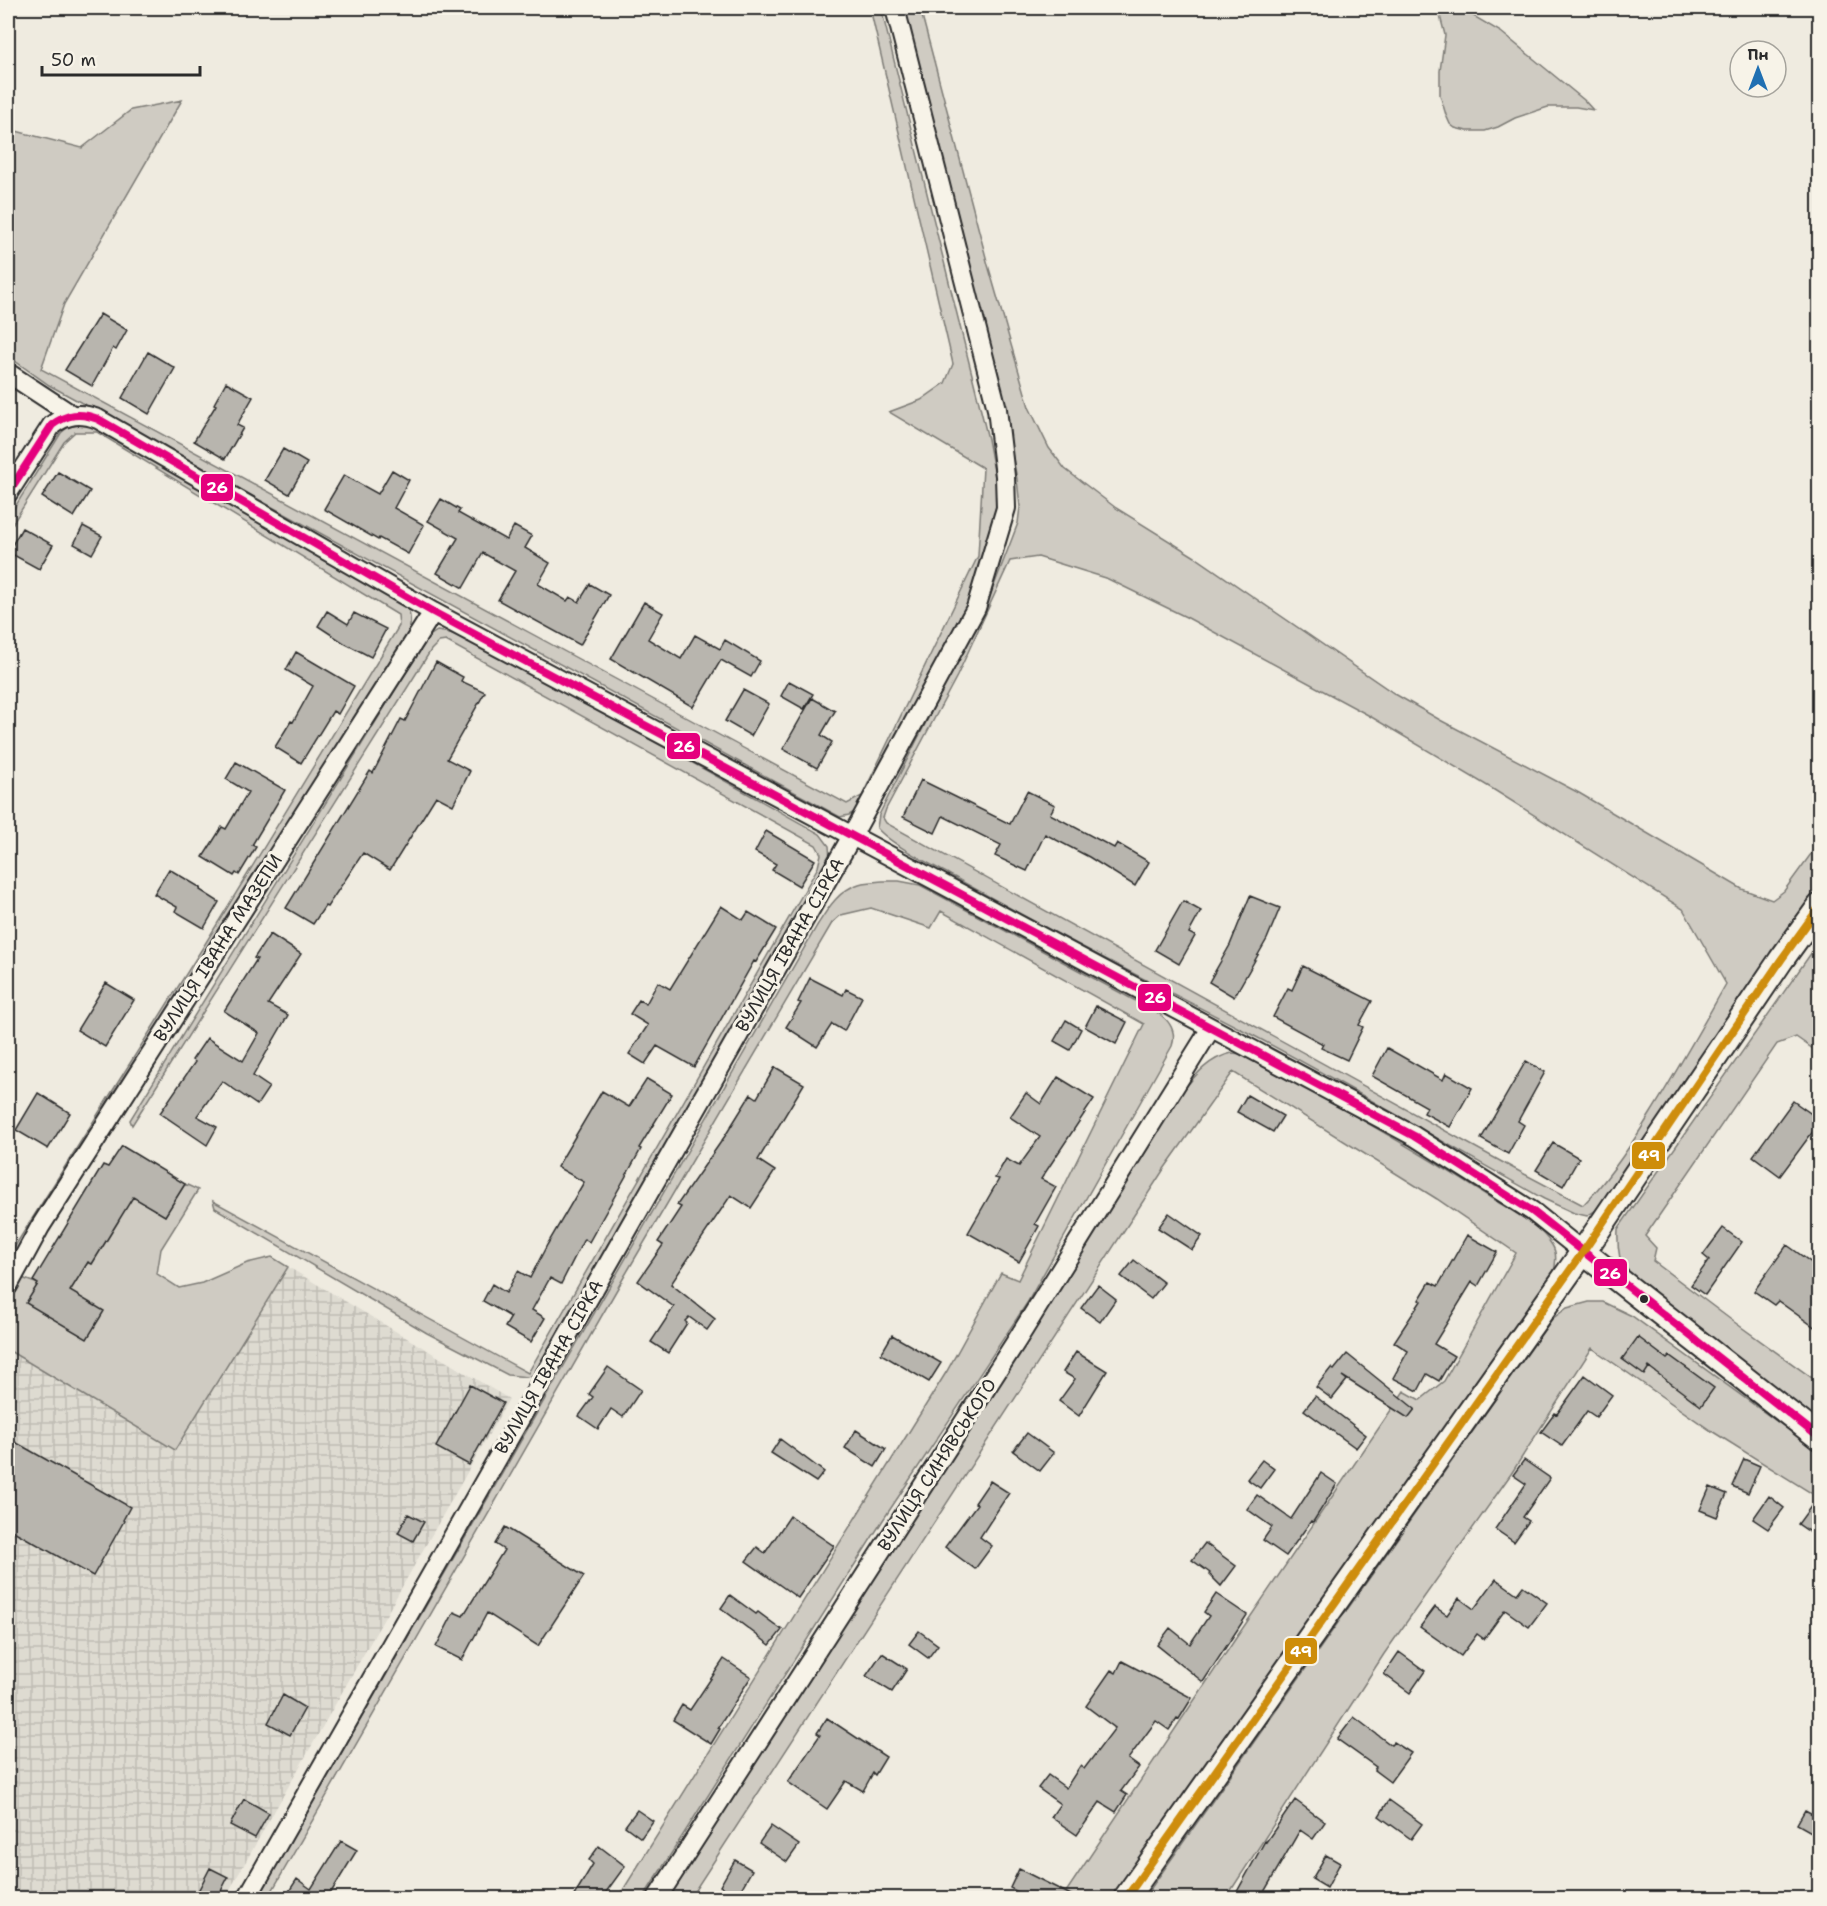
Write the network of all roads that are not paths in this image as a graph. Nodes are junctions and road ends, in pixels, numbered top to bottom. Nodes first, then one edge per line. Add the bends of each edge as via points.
1 (895, 8) edge
2 (8, 373) edge
3 (72, 415) junction
4 (8, 493) edge
5 (433, 612) junction
6 (852, 836) junction
7 (1820, 906) edge
8 (1211, 1028) junction
9 (1583, 1252) junction
10 (8, 1286) edge
11 (1820, 1438) edge
12 (247, 1899) edge
13 (657, 1899) edge
14 (1126, 1899) edge

1 - 6 street, ВУЛИЦЯ ІВАНА СІРКА via 997,410 1006,508 976,608
2 - 3 street
3 - 4 street via 52,425
3 - 5 street via 98,419
5 - 6 street
5 - 10 street, ВУЛИЦЯ ІВАНА МАЗЕПИ via 40,1227
6 - 8 street
6 - 12 street, ВУЛИЦЯ ІВАНА СІРКА
7 - 9 street
8 - 9 street via 1414,1136 1532,1211
8 - 13 street, ВУЛИЦЯ СИНЯВСЬКОГО via 1017,1340
9 - 11 street
9 - 14 street

